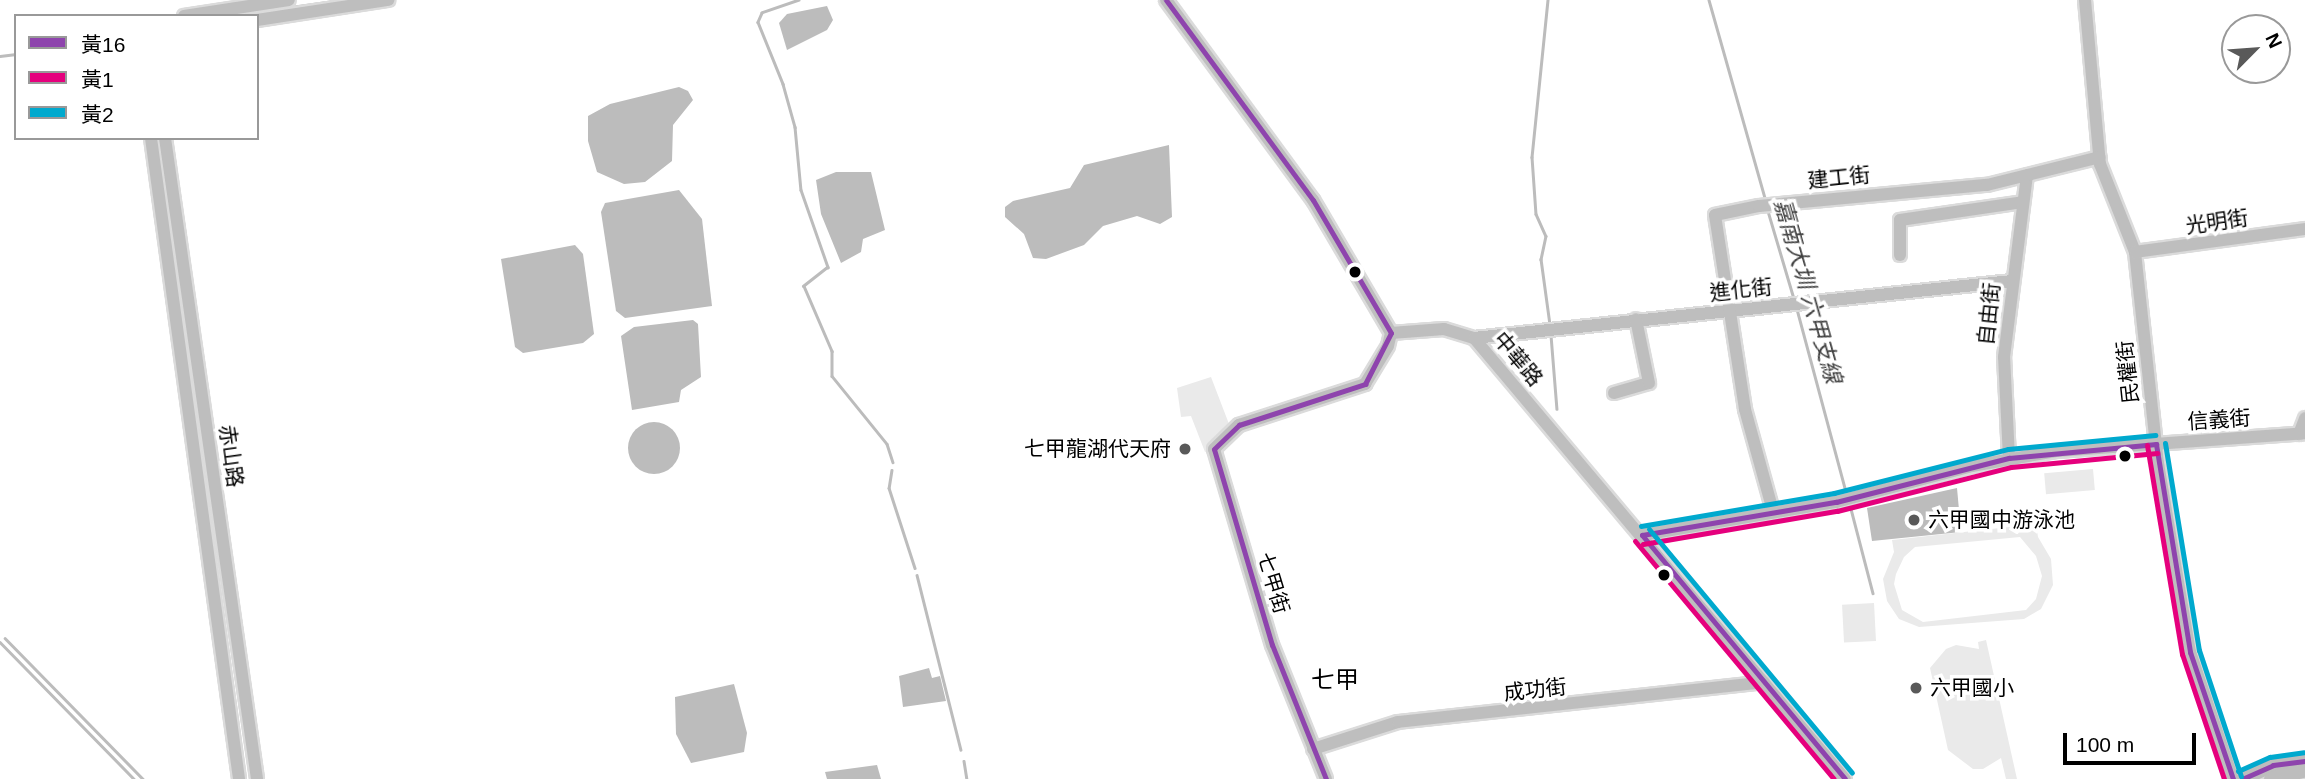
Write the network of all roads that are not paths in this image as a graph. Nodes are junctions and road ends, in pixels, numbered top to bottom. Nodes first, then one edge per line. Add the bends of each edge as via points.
1 (289, 0) edge
2 (388, 0) edge
3 (1166, 0) edge
4 (2085, 0) edge
5 (197, 14) edge
6 (259, 20) edge
7 (151, 140) edge
8 (165, 140) edge
9 (2100, 158) junction
10 (2027, 175) junction
11 (2023, 202) junction
12 (2305, 229) edge
13 (2135, 252) junction
14 (1900, 255) dead end
15 (2012, 281) junction
16 (1727, 311) junction
17 (1636, 319) junction
18 (1391, 333) junction
19 (1474, 338) junction
20 (1614, 393) dead end
21 (2305, 418) edge
22 (2302, 434) edge
23 (2156, 444) junction
24 (2009, 458) junction
25 (1773, 511) junction
26 (1642, 535) junction
27 (1763, 682) junction
28 (1313, 749) junction
29 (2305, 761) edge
30 (2305, 771) edge
31 (239, 779) edge
32 (257, 779) edge
33 (1326, 779) edge
34 (1845, 779) edge
35 (2233, 779) edge
36 (2242, 779) edge
37 (2271, 779) edge

1 - 5 street
2 - 6 street
3 - 18 street via 1313,200
4 - 9 street, 民權街
7 - 31 street, 赤山路
8 - 32 street, 赤山路
9 - 10 street, 建工街
9 - 13 street, 民權街 via 2104,183
10 - 11 street, 自由街
10 - 16 street, 建工街 via 1987,185 1767,205 1715,215
11 - 14 street via 1900,220
11 - 15 street, 自由街
12 - 13 street, 光明街
13 - 23 street, 民權街
15 - 16 street, 進化街
15 - 24 street, 自由街 via 2004,357
16 - 17 street, 進化街
16 - 25 street, 建工街 via 1745,410
17 - 19 street, 進化街
17 - 20 street via 1649,383
18 - 19 street, 中華路 via 1444,329
18 - 28 street, 七甲街 via 1365,384 1239,425 1214,449 1265,623
19 - 26 street, 中華路
21 - 22 street
22 - 23 street, 信義街
23 - 24 street, 信義街
23 - 35 street, 民權街 via 2190,652
24 - 25 street, 信義街 via 1836,502
25 - 26 street, 信義街
26 - 27 street, 中華路
27 - 28 street, 成功街 via 1398,722
27 - 34 street, 中華路
28 - 33 street, 七甲街
29 - 36 main road via 2273,765
30 - 37 main road

